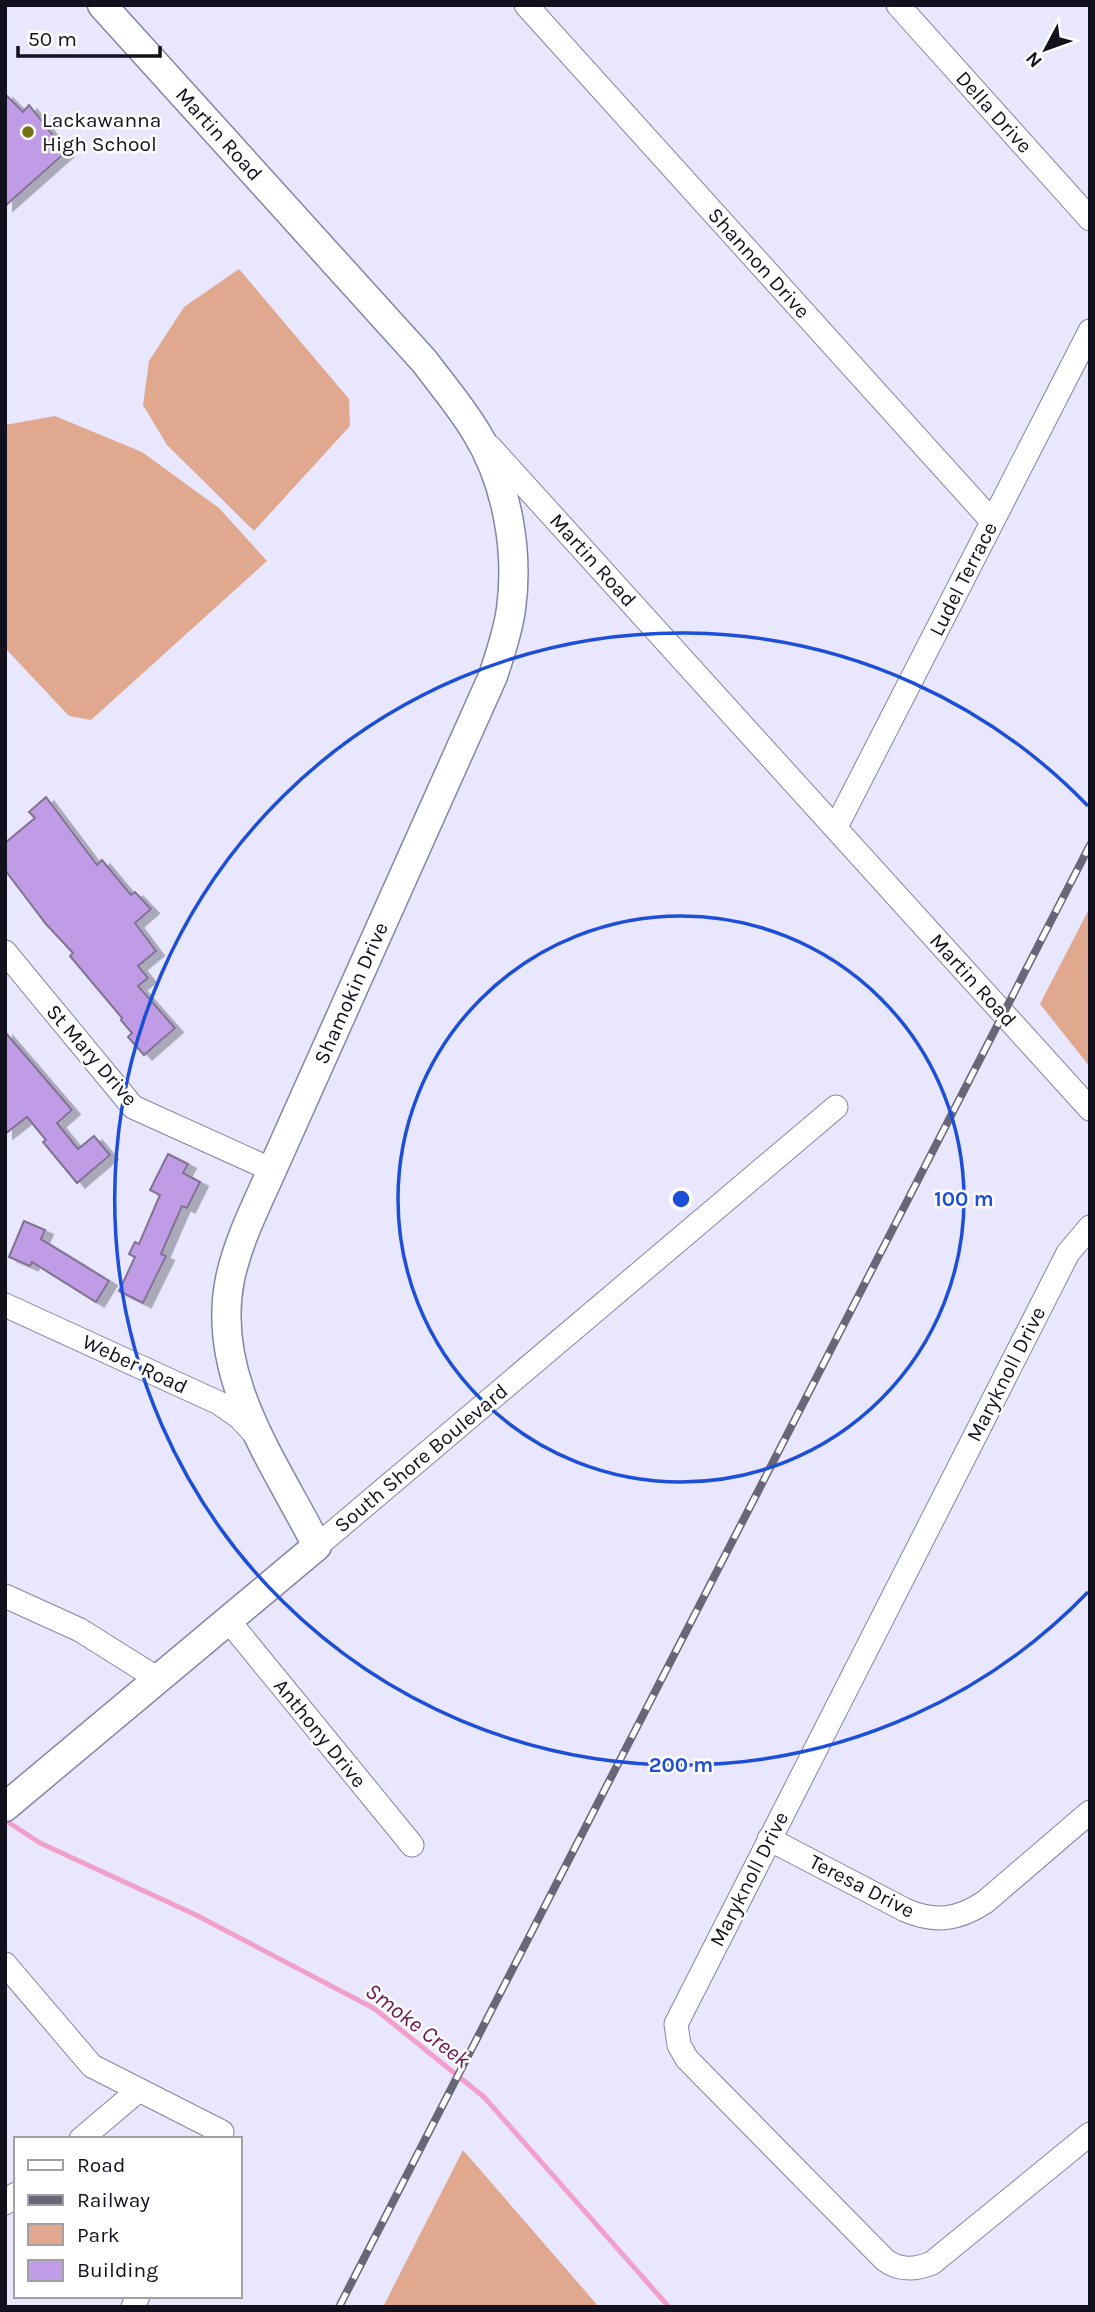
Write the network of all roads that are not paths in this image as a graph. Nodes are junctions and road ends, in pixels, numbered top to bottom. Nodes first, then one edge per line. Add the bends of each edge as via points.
1 (102, 5) edge
2 (526, 5) edge
3 (898, 5) edge
4 (1090, 219) edge
5 (1090, 331) edge
6 (477, 433) junction
7 (992, 521) junction
8 (836, 827) junction
9 (5, 952) edge
10 (836, 1107) dead end
11 (1090, 1109) edge
12 (272, 1170) junction
13 (1090, 1227) edge
14 (5, 1305) edge
15 (256, 1435) junction
16 (317, 1546) junction
17 (5, 1596) edge
18 (228, 1620) junction
19 (158, 1679) junction
20 (15, 1799) edge
21 (1090, 1812) edge
22 (769, 1839) junction
23 (412, 1845) dead end
24 (5, 1964) edge
25 (139, 2090) junction
26 (1090, 2134) edge
27 (83, 2137) edge
28 (220, 2137) edge

1 - 6 street, Martin Road via 425,362
2 - 7 street, Shannon Drive
3 - 4 street, Della Drive
5 - 7 street, Ludel Terrace
6 - 8 street, Martin Road
6 - 12 street, Shamokin Drive via 504,502 512,544 514,574 504,643
7 - 8 street, Ludel Terrace
8 - 11 street, Martin Road
9 - 12 street, St Mary Drive via 133,1107
10 - 16 street, South Shore Boulevard
12 - 15 street, Shamokin Drive via 237,1251 227,1314 237,1386
13 - 22 street, Maryknoll Drive via 1068,1253
14 - 15 street, Weber Road via 219,1403
15 - 16 street, Shamokin Drive
16 - 18 street, South Shore Boulevard
17 - 19 street via 80,1630
18 - 19 street, South Shore Boulevard
18 - 23 street, Anthony Drive
19 - 20 street, South Shore Boulevard
21 - 22 street, Teresa Drive via 970,1912 936,1919 905,1910
22 - 26 street, Maryknoll Drive via 676,2024 679,2045 687,2059 885,2260 906,2269 932,2263
24 - 25 street via 92,2066
25 - 27 street
25 - 28 street via 222,2132

